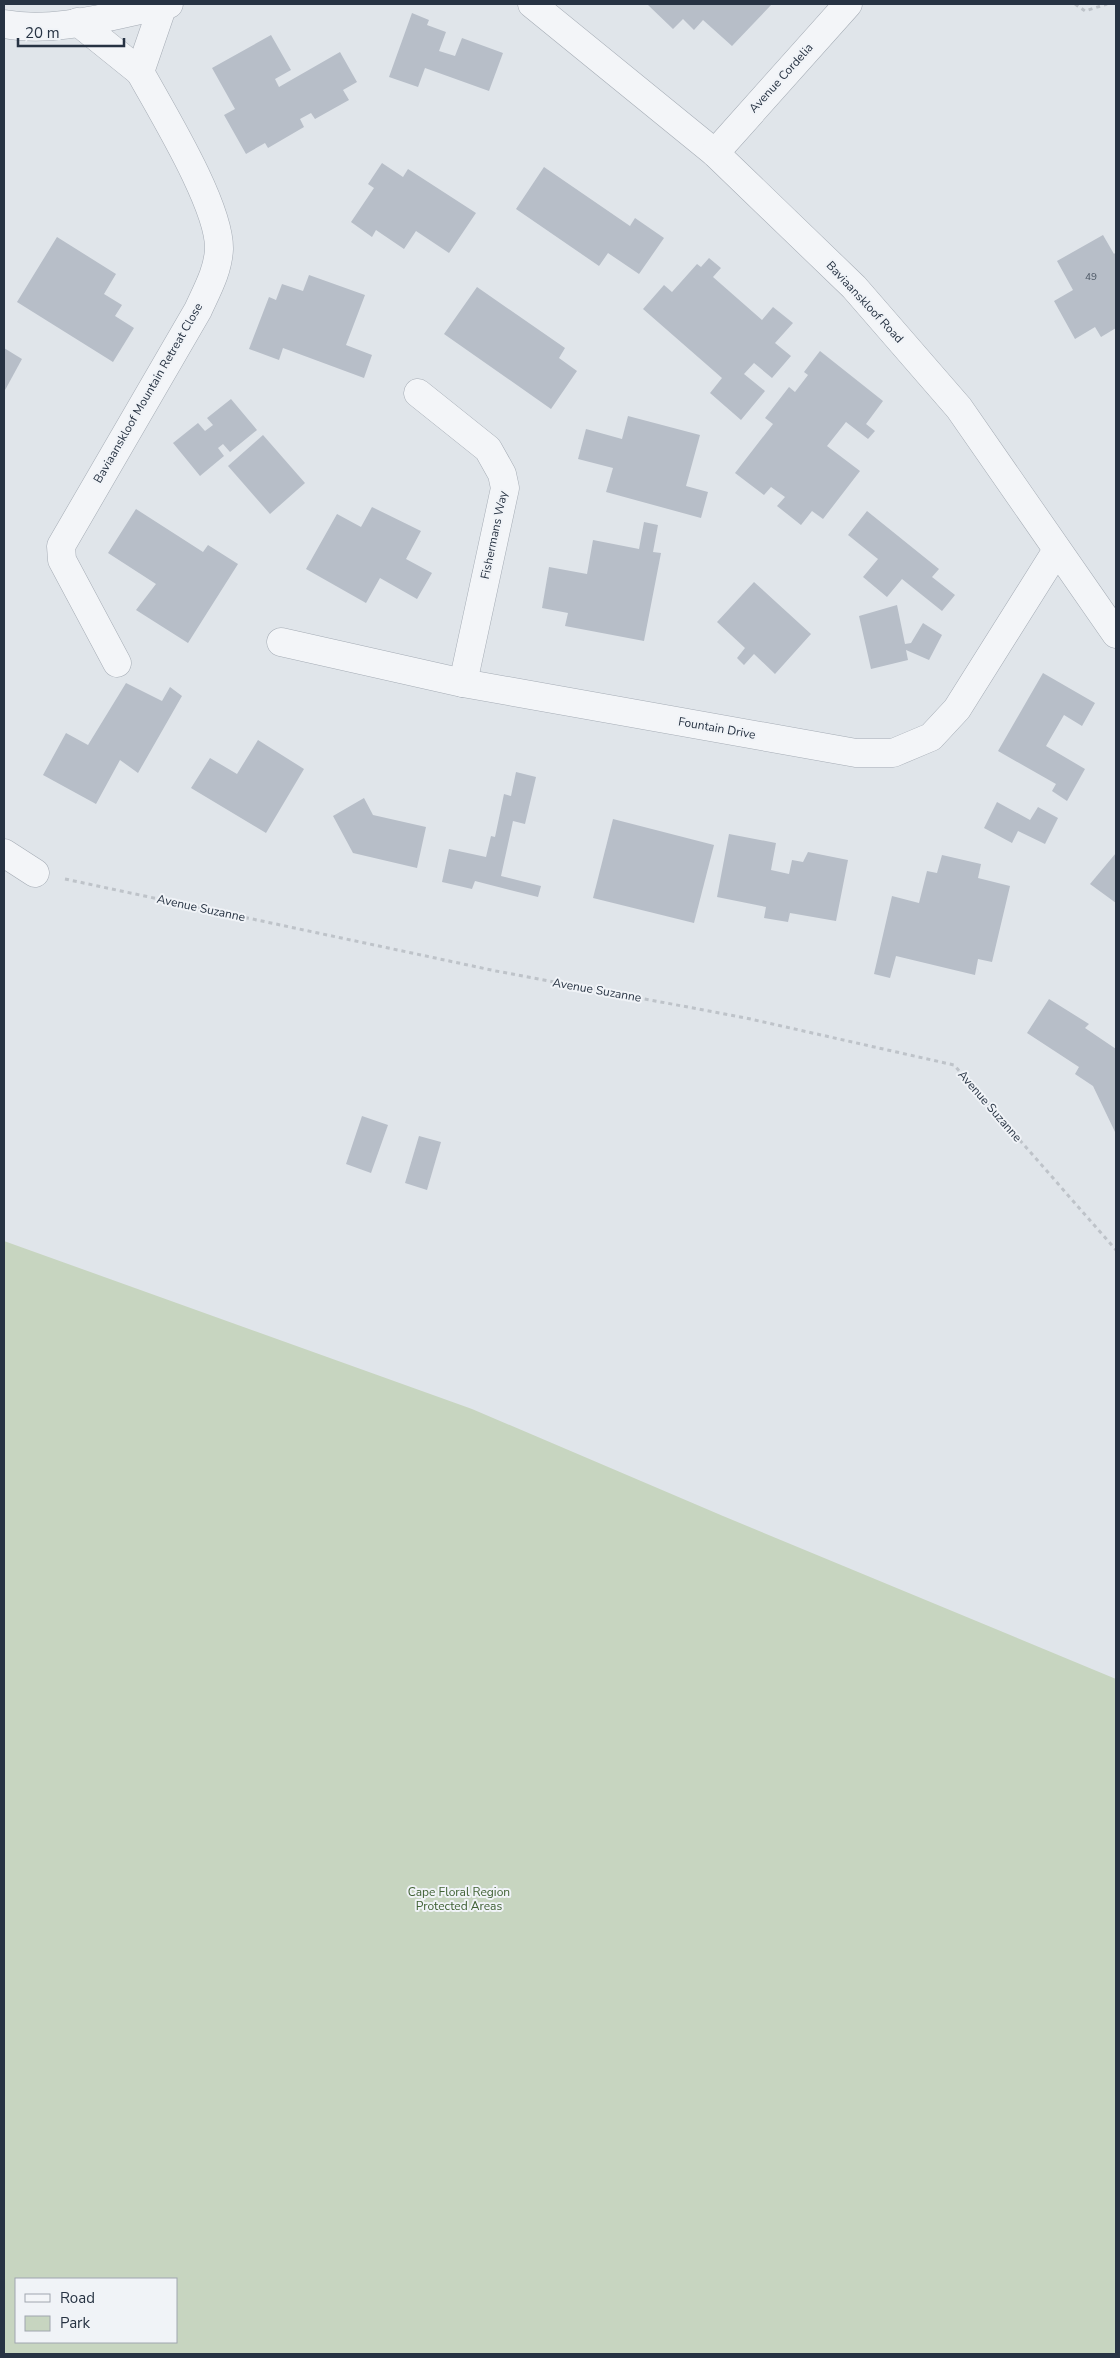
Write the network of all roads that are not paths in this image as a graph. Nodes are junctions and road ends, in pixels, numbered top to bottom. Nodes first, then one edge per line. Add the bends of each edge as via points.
1 (166, 4) edge
2 (532, 4) edge
3 (848, 4) edge
4 (78, 22) junction
5 (4, 24) edge
6 (140, 72) junction
7 (715, 153) junction
8 (418, 393) dead end
9 (1057, 550) junction
10 (1116, 634) edge
11 (281, 642) dead end
12 (117, 663) dead end
13 (463, 683) junction
14 (4, 854) edge
15 (35, 873) road end

1 - 4 street
1 - 6 street
2 - 7 street, Baviaanskloof Road
3 - 7 street, Avenue Cordelia
4 - 5 street via 26,28
4 - 6 street
6 - 12 street, Baviaanskloof Mountain Retreat Close via 196,176 214,221 219,248 216,270 198,310 61,546 62,560
7 - 9 street, Baviaanskloof Road via 854,287 959,408
8 - 13 street, Fishermans Way via 488,449 502,474 505,488
9 - 10 street, Baviaanskloof Road
9 - 13 street, Fountain Drive via 957,708 931,737 893,753 856,753
11 - 13 street, Fountain Drive
14 - 15 street

